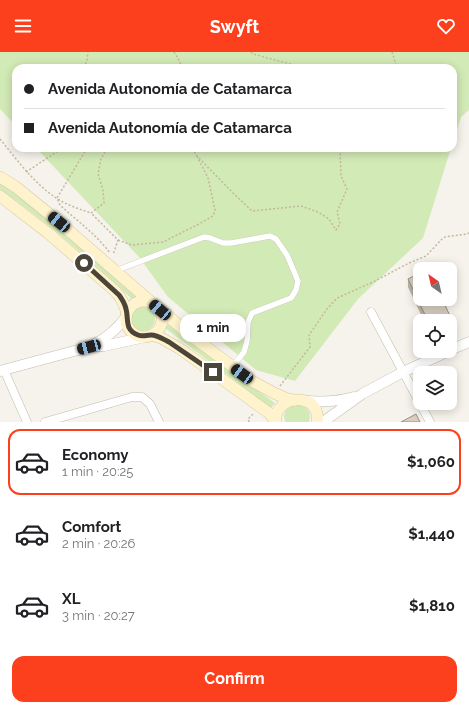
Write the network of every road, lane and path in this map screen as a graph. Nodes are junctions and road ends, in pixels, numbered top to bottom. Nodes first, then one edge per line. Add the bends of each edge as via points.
1 (88, 52) edge
2 (174, 52) edge
3 (251, 52) edge
4 (392, 52) edge
5 (86, 64) edge
6 (180, 64) edge
7 (290, 64) edge
8 (396, 64) edge
9 (0, 139) edge
10 (56, 152) edge
11 (85, 152) edge
12 (104, 152) edge
13 (195, 152) edge
14 (340, 152) edge
15 (196, 155) junction
16 (26, 172) junction
17 (0, 176) edge
18 (0, 196) edge
19 (57, 198) junction
20 (91, 213) junction
21 (469, 232) edge
22 (118, 240) junction
23 (115, 271) junction
24 (151, 302) junction
25 (160, 310) junction
26 (371, 312) dead end
27 (127, 315) junction
28 (148, 336) junction
29 (469, 342) edge
30 (89, 347) junction
31 (457, 347) edge
32 (434, 358) edge
33 (232, 367) junction
34 (2, 371) edge
35 (403, 372) junction
36 (274, 393) junction
37 (362, 394) junction
38 (294, 400) junction
39 (306, 401) junction
40 (260, 407) junction
41 (276, 421) edge
42 (27, 422) edge
43 (45, 422) edge
44 (159, 422) edge
45 (249, 422) edge
46 (317, 422) edge
47 (323, 422) edge
48 (430, 422) edge

1 - 5 path
2 - 6 path
3 - 7 path
4 - 8 path
9 - 16 path
10 - 16 path
11 - 19 path
12 - 20 path via 100,159 98,174 104,203
13 - 15 path
14 - 15 path via 341,176 347,189 337,212 340,224 336,230 329,219 301,206 252,211
15 - 22 path via 208,178 215,210 213,216 163,242 132,245
16 - 19 path
17 - 23 main road via 59,222
18 - 27 main road via 114,290 123,301
19 - 20 path
19 - 22 path via 60,205 95,235 112,256
20 - 22 path
21 - 36 path via 445,237 426,256 337,298 309,335 310,347
23 - 24 main road
23 - 33 street via 204,237 223,243 270,236 276,239 288,256 298,281 296,290 291,298 252,313 248,322 244,352
24 - 25 main road
24 - 27 main road via 134,304
25 - 28 main road via 160,327
25 - 33 main road
26 - 35 street
27 - 28 main road via 130,330 134,334
27 - 30 street via 109,335
28 - 30 street
28 - 40 main road via 161,338 179,348
29 - 31 street
30 - 34 street
32 - 35 street
33 - 36 main road
34 - 42 street
35 - 37 street
35 - 48 street
36 - 38 main road
37 - 39 street via 330,402
37 - 47 street
38 - 39 main road
38 - 41 main road via 281,406
39 - 46 main road via 315,409
40 - 41 main road
40 - 45 path via 248,419
43 - 44 street via 132,397 142,397 150,404

